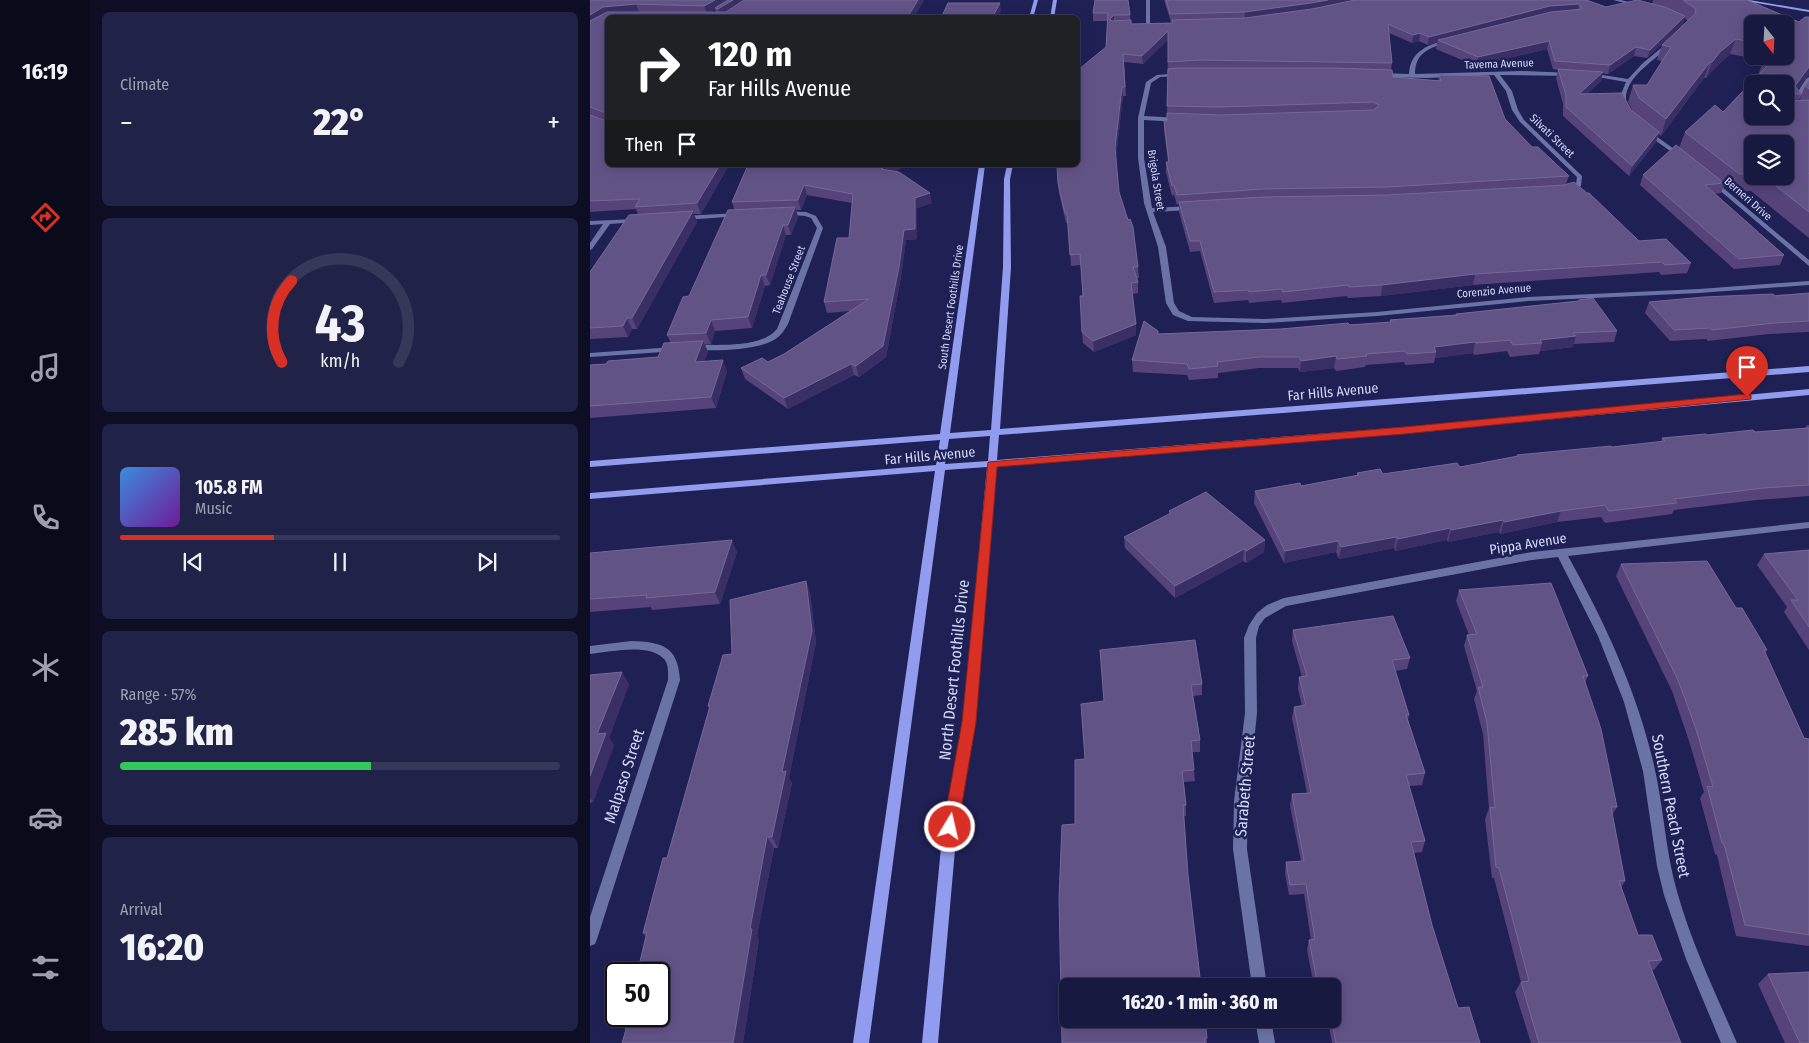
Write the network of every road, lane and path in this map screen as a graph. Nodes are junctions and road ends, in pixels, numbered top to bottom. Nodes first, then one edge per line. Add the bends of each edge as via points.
1 (1036, 0) edge
2 (1055, 0) edge
3 (1148, 0) edge
4 (1615, 0) edge
5 (1741, 0) edge
6 (1626, 1) edge
7 (1645, 7) edge
8 (1809, 11) edge
9 (1032, 15) edge
10 (1052, 15) edge
11 (1140, 26) edge
12 (1148, 26) junction
13 (1157, 26) edge
14 (1458, 38) edge
15 (1674, 39) edge
16 (1188, 74) edge
17 (1369, 74) edge
18 (1496, 74) junction
19 (1575, 74) edge
20 (1582, 75) edge
21 (1412, 76) junction
22 (1809, 79) edge
23 (1629, 82) junction
24 (1798, 109) edge
25 (1627, 111) edge
26 (1142, 118) junction
27 (1183, 120) edge
28 (1641, 127) edge
29 (1690, 163) edge
30 (982, 167) edge
31 (1010, 167) edge
32 (1704, 174) edge
33 (1561, 191) edge
34 (1197, 207) edge
35 (1149, 210) junction
36 (773, 214) edge
37 (745, 215) edge
38 (676, 219) edge
39 (647, 220) edge
40 (608, 222) junction
41 (590, 223) edge
42 (590, 248) edge
43 (1809, 264) edge
44 (1809, 283) edge
45 (1181, 317) joint
46 (590, 355) edge
47 (1809, 369) edge
48 (1809, 392) edge
49 (995, 433) junction
50 (944, 438) junction
51 (590, 464) edge
52 (992, 464) junction
53 (940, 469) junction
54 (590, 496) edge
55 (1809, 525) edge
56 (1561, 552) junction
57 (1258, 617) joint
58 (590, 650) edge
59 (590, 939) edge
60 (1258, 978) edge
61 (1264, 1028) edge
62 (861, 1043) edge
63 (930, 1043) edge
64 (1267, 1043) edge
65 (1729, 1043) edge

1 - 9 main road
2 - 10 main road
3 - 12 street
4 - 6 street
5 - 8 main road
6 - 7 street
11 - 12 street
12 - 13 street
14 - 21 street via 1420,52 1412,62
15 - 23 street
16 - 26 street, Brigola Street via 1159,76 1149,82
17 - 21 street, Tavema Avenue
18 - 19 street, Tavema Avenue
18 - 21 street, Tavema Avenue
18 - 33 street, Silvati Street via 1509,92 1522,121 1581,181 1576,188
20 - 23 street
22 - 24 street via 1794,101
23 - 25 street via 1622,97
26 - 27 street
26 - 35 street, Brigola Street via 1141,158
28 - 29 street
30 - 50 main road, South Desert Foothills Drive
31 - 49 main road via 1008,267
32 - 43 street, Berneri Drive
34 - 35 street
35 - 45 street, Brigola Street via 1160,240 1170,303
36 - 46 street, Teahouse Street via 806,214 814,217 820,228 777,335 740,346
37 - 38 street
39 - 40 street
40 - 41 street
40 - 42 street
44 - 45 street, Corenzio Avenue via 1528,299 1283,320
47 - 49 main road, Far Hills Avenue
48 - 52 main road, Far Hills Avenue via 1385,432
49 - 50 main road, Far Hills Avenue
49 - 52 main road, North Desert Foothills Drive
50 - 51 main road, Far Hills Avenue
50 - 53 main road, South Desert Foothills Drive
52 - 53 main road, Far Hills Avenue
52 - 63 main road, North Desert Foothills Drive via 969,722 950,827
53 - 54 main road, Far Hills Avenue
53 - 62 main road
55 - 56 street, Pippa Avenue
56 - 57 street, Pippa Avenue via 1284,602
56 - 65 street, Southern Peach Street via 1596,617 1626,688 1650,772 1665,872 1673,902 1692,959
57 - 60 street, Sarabeth Street via 1250,638 1249,738 1240,825 1242,867
58 - 59 street, Malpaso Street via 649,646 668,654 675,670
61 - 64 street

